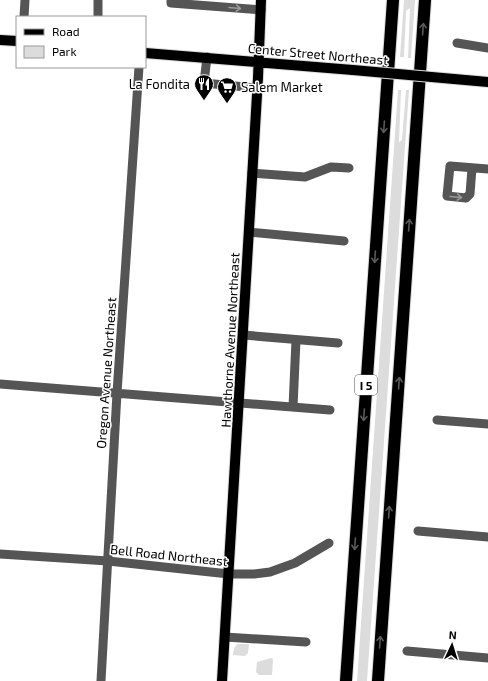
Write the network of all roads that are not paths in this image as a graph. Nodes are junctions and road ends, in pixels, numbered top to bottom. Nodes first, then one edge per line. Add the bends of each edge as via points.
1 (25, 0) edge
2 (98, 0) edge
3 (171, 0) edge
4 (393, 0) edge
5 (425, 0) edge
6 (261, 5) edge
7 (24, 16) edge
8 (98, 16) edge
9 (0, 40) edge
10 (16, 41) edge
11 (456, 43) dead end
12 (488, 48) edge
13 (146, 53) edge
14 (207, 57) junction
15 (258, 61) junction
16 (139, 68) edge
17 (488, 82) edge
18 (257, 88) junction
19 (349, 168) dead end
20 (472, 168) junction
21 (488, 169) edge
22 (252, 173) junction
23 (249, 232) junction
24 (344, 242) dead end
25 (243, 335) junction
26 (296, 340) junction
27 (338, 343) dead end
28 (0, 384) edge
29 (117, 393) junction
30 (239, 403) junction
31 (293, 407) junction
32 (330, 410) dead end
33 (437, 420) dead end
34 (488, 424) edge
35 (418, 531) dead end
36 (488, 537) edge
37 (329, 543) dead end
38 (0, 554) edge
39 (108, 561) junction
40 (229, 574) junction
41 (225, 637) junction
42 (306, 642) dead end
43 (407, 651) dead end
44 (488, 658) edge
45 (101, 681) edge
46 (222, 681) edge
47 (346, 681) edge
48 (378, 681) edge

1 - 7 street
2 - 8 street
3 -> 6 street via 171,3
4 -> 47 highway, I 5
48 -> 5 highway
6 - 15 main road, Hawthorne Avenue Northeast
9 - 10 main road
11 - 12 street
13 - 14 main road, Center Street Northeast
14 - 15 main road, Center Street Northeast
14 - 18 street via 204,83
15 - 17 main road, Center Street Northeast, bridge
15 - 18 main road, Hawthorne Avenue Northeast
16 - 29 street, Oregon Avenue Northeast
18 - 22 main road, Hawthorne Avenue Northeast
19 - 22 street via 331,167 305,177
20 -> 20 street via 450,166 447,196 466,198 470,194
20 - 21 street
22 - 23 main road, Hawthorne Avenue Northeast
23 - 24 street
23 - 25 main road, Hawthorne Avenue Northeast
25 - 26 street
25 - 30 main road, Hawthorne Avenue Northeast
26 - 27 street
26 - 31 street
28 - 29 street
29 - 30 street
29 - 39 street, Oregon Avenue Northeast
30 - 31 street
30 - 40 main road, Hawthorne Avenue Northeast
31 - 32 street
33 - 34 street
35 - 36 street
37 - 40 street, Bell Road Northeast via 295,563 277,570 261,574
38 - 39 street, Bell Road Northeast
39 - 40 street, Bell Road Northeast
39 - 45 street, Oregon Avenue Northeast
40 - 41 main road, Hawthorne Avenue Northeast
41 - 42 street
41 - 46 main road, Hawthorne Avenue Northeast
43 - 44 street

